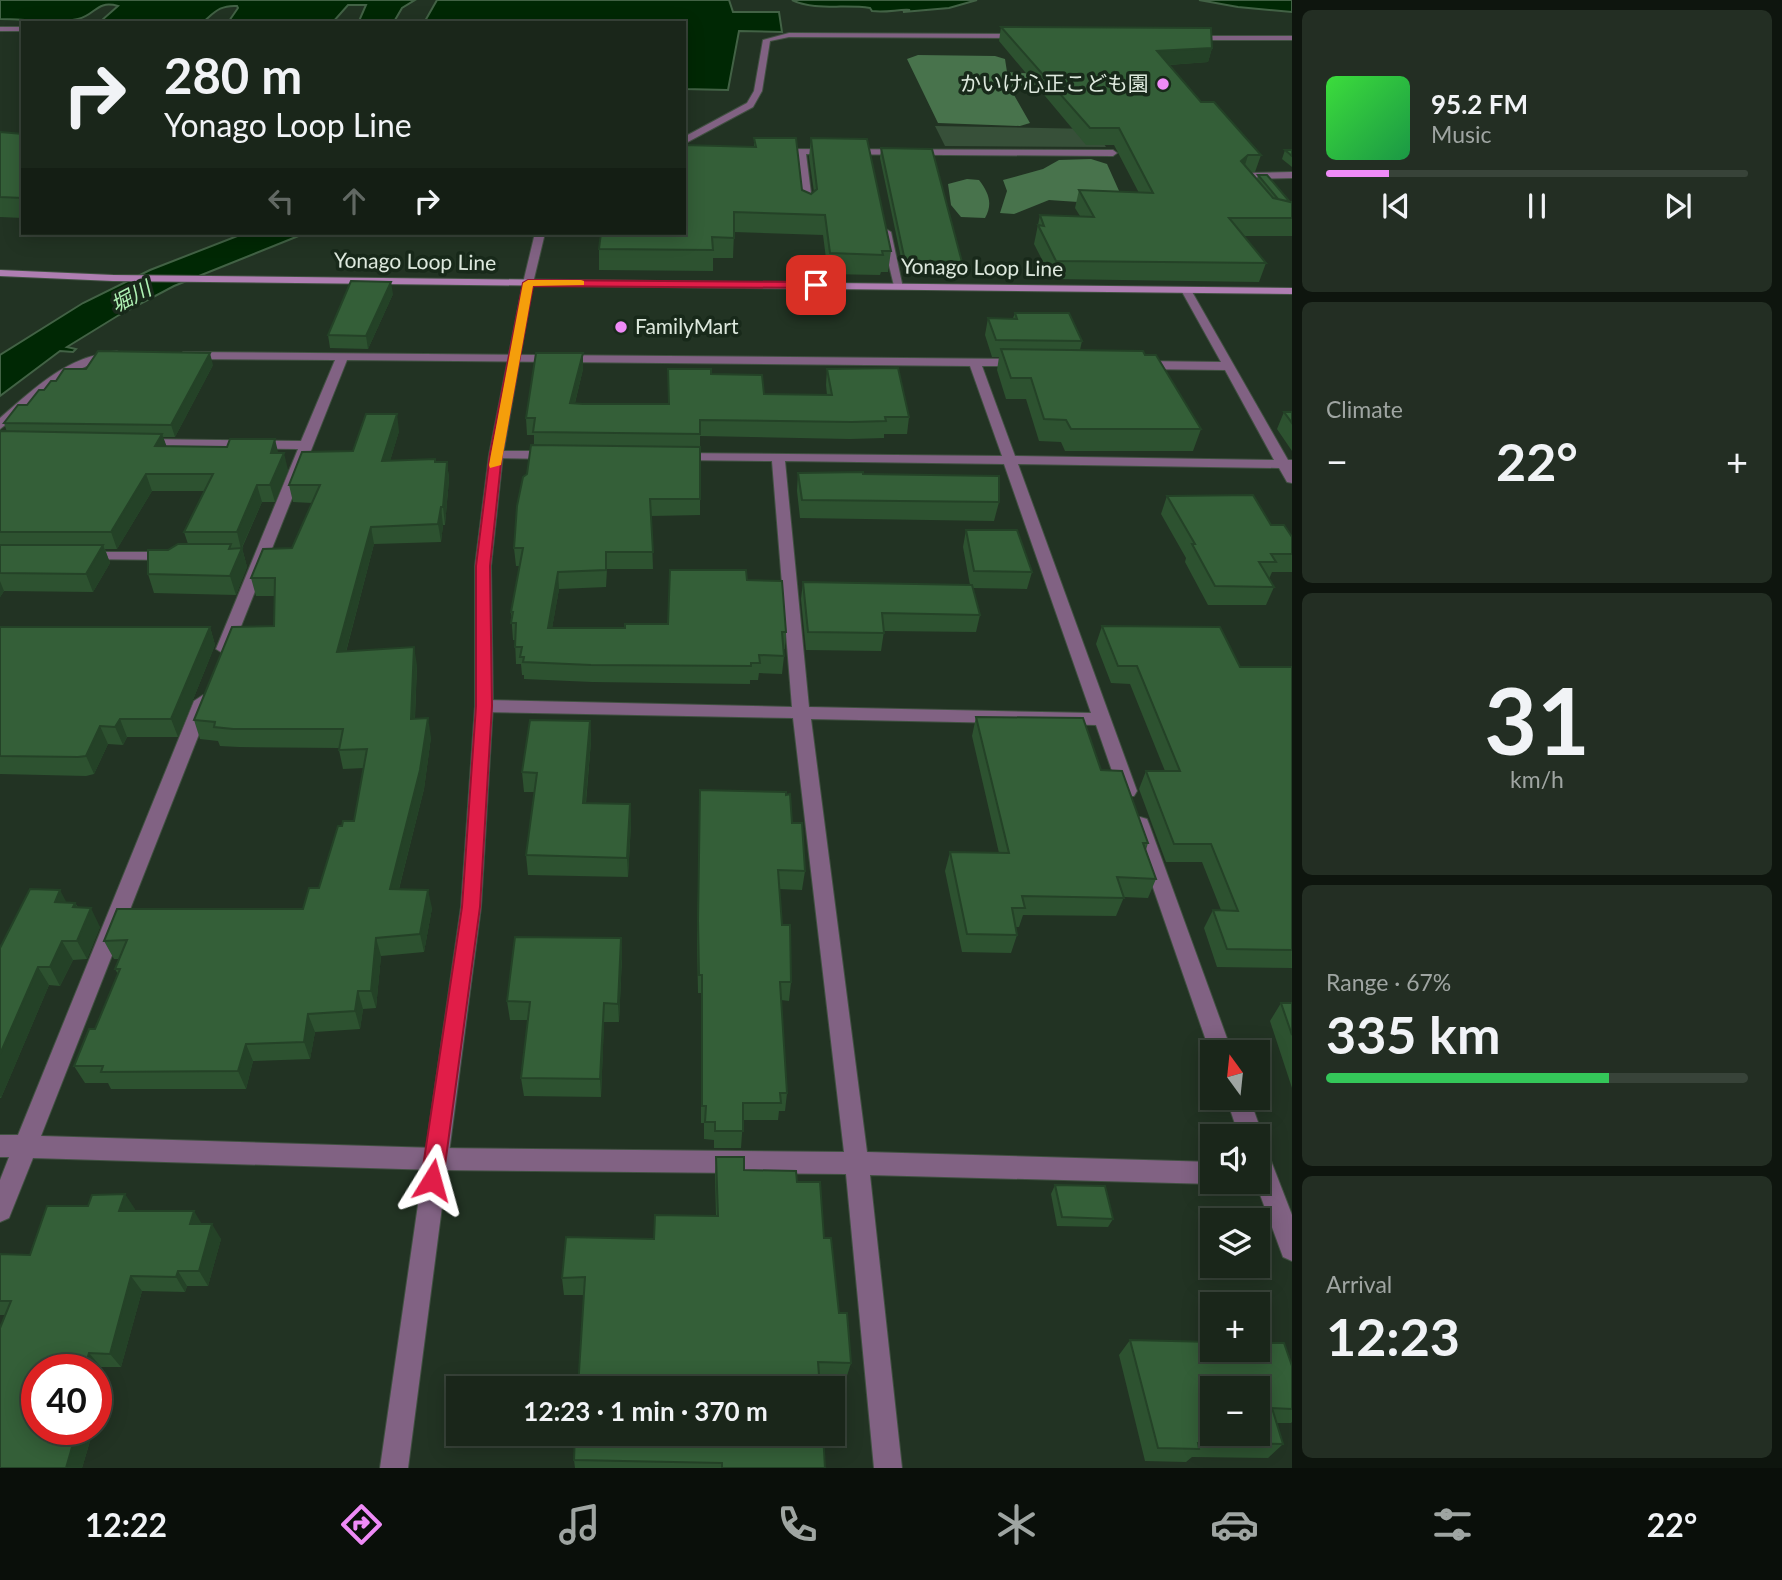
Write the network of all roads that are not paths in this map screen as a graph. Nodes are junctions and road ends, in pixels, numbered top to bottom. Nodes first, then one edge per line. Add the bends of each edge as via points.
1 (0, 29) edge
2 (21, 29) edge
3 (1026, 36) edge
4 (1177, 38) edge
5 (1292, 38) edge
6 (686, 140) edge
7 (686, 149) edge
8 (697, 150) edge
9 (762, 151) edge
10 (801, 152) junction
11 (871, 153) junction
12 (1113, 153) dead end
13 (873, 164) edge
14 (1292, 175) edge
15 (1260, 199) edge
16 (808, 209) edge
17 (882, 215) edge
18 (540, 235) edge
19 (0, 273) edge
20 (528, 283) junction
21 (899, 286) junction
22 (1186, 290) junction
23 (1292, 291) edge
24 (135, 355) edge
25 (177, 355) edge
26 (342, 357) junction
27 (514, 358) junction
28 (975, 363) junction
29 (1029, 363) edge
30 (1123, 364) edge
31 (1230, 366) junction
32 (0, 425) edge
33 (126, 443) edge
34 (308, 445) junction
35 (496, 454) junction
36 (569, 455) edge
37 (667, 456) edge
38 (778, 457) junction
39 (1011, 460) junction
40 (1288, 464) edge
41 (1292, 479) edge
42 (72, 556) edge
43 (194, 556) edge
44 (220, 660) edge
45 (210, 685) edge
46 (484, 706) junction
47 (801, 711) junction
48 (1102, 719) junction
49 (1217, 1040) edge
50 (0, 1146) edge
51 (27, 1146) junction
52 (435, 1159) junction
53 (857, 1163) junction
54 (1200, 1173) edge
55 (1270, 1193) edge
56 (0, 1210) edge
57 (1292, 1248) edge
58 (394, 1468) edge
59 (888, 1468) edge

1 - 2 street
3 - 6 street via 772,37 767,40 758,91 750,105
4 - 5 street
7 - 8 street
9 - 10 street
10 - 11 street
10 - 16 street
11 - 12 street
11 - 13 street
14 - 15 street via 1243,178
17 - 21 street
18 - 20 street
19 - 20 main road, Yonago Loop Line
20 - 21 main road, Yonago Loop Line
20 - 27 street
21 - 22 main road, Yonago Loop Line
22 - 23 main road, Yonago Loop Line
22 - 31 street
24 - 32 street via 83,359
25 - 26 street
26 - 27 street
26 - 34 street
27 - 28 street
27 - 35 street
28 - 29 street
28 - 39 street
30 - 31 street
31 - 40 street
33 - 34 street
34 - 44 street via 254,556
35 - 36 street
35 - 46 street via 483,566
37 - 38 street
38 - 39 street
38 - 47 street
39 - 40 street
39 - 48 street
40 - 41 street
42 - 43 street
45 - 51 street
46 - 47 street
46 - 52 street via 471,907
47 - 48 street
47 - 53 street
48 - 49 street
50 - 51 street
51 - 52 street
51 - 56 street
52 - 53 street
52 - 58 street
53 - 54 street
53 - 59 street
55 - 57 street

